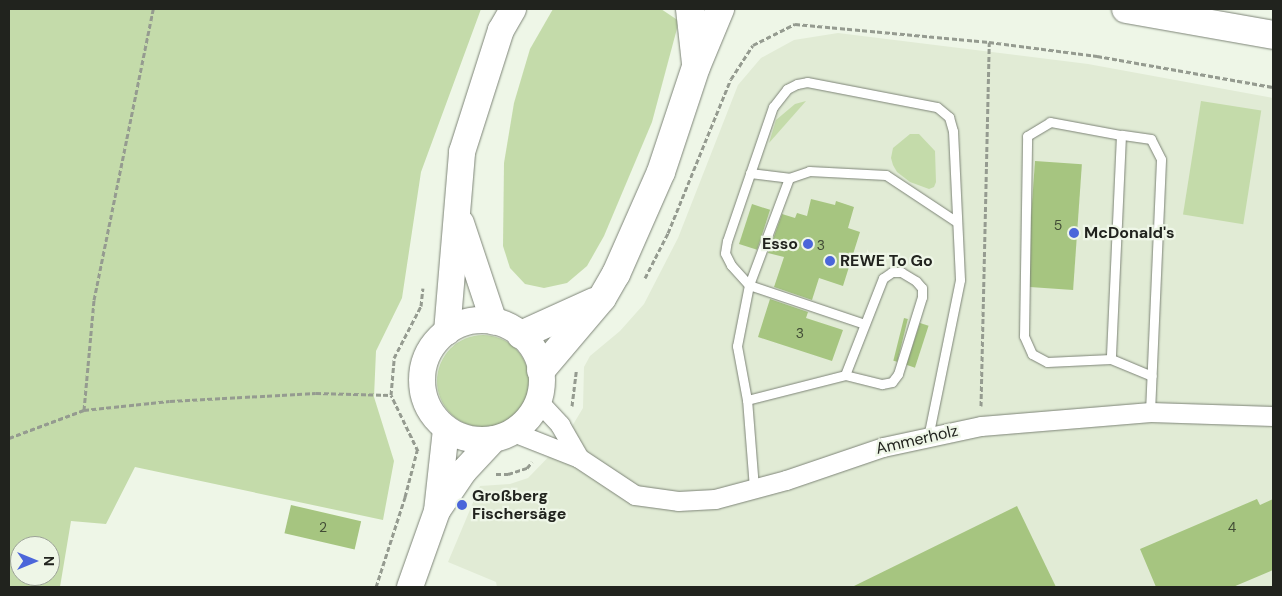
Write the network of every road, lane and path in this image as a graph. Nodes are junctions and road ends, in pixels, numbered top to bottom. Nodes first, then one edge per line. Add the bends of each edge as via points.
1 (153, 9) edge
2 (513, 9) edge
3 (690, 9) edge
4 (720, 9) edge
5 (1126, 9) edge
6 (1273, 36) edge
7 (989, 42) dead end
8 (696, 67) junction
9 (1121, 134) junction
10 (750, 173) junction
11 (790, 178) junction
12 (457, 213) junction
13 (957, 222) junction
14 (749, 285) junction
15 (424, 287) dead end
16 (602, 298) junction
17 (494, 322) junction
18 (865, 324) junction
19 (447, 332) junction
20 (521, 335) junction
21 (1111, 359) junction
22 (541, 370) junction
23 (845, 375) junction
24 (1152, 376) junction
25 (391, 395) junction
26 (747, 400) junction
27 (538, 401) junction
28 (84, 410) junction
29 (1150, 412) junction
30 (1273, 416) edge
31 (981, 426) junction
32 (446, 429) junction
33 (503, 436) junction
34 (928, 437) junction
35 (9, 438) edge
36 (579, 458) junction
37 (754, 488) junction
38 (437, 511) junction
39 (376, 587) edge
40 (410, 587) edge

1 - 28 path via 94,300
2 - 12 street via 501,30 462,152
3 - 8 main road
4 - 8 main road
5 - 6 main road
7 - 31 path
8 - 16 main road via 661,172 616,274
9 - 21 lane
9 - 21 lane via 1050,122 1027,136 1024,336 1032,354 1047,362
9 - 24 lane via 1151,139 1161,160
10 - 11 lane
10 - 13 lane via 773,106 787,89 797,84 807,82 937,107 949,117 953,131
10 - 14 lane via 725,253
11 - 13 lane via 809,171 886,175
11 - 14 lane
12 - 17 street
12 - 19 street
13 - 34 lane via 960,280
14 - 18 lane
14 - 26 lane via 737,346
15 - 25 path via 421,306 394,358
16 - 20 main road
16 - 22 main road
17 - 19 street via 478,320
17 - 20 street
18 - 23 lane
18 - 23 lane via 883,278 892,272 901,272 922,288 898,374 892,382 882,384
19 - 32 street via 433,345 425,361 422,380 425,399 433,415
20 - 22 street via 534,350
21 - 24 lane
22 - 27 street
23 - 26 lane
24 - 29 lane
25 - 28 path via 316,393 170,401
25 - 39 path via 417,451
26 - 37 lane
27 - 33 street via 528,419
27 - 36 street, Ammerholz via 560,424
28 - 35 path
29 - 30 street, Ammerholz
29 - 31 street, Ammerholz
31 - 34 street, Ammerholz
32 - 33 street via 461,437 477,440
32 - 38 street
33 - 36 street, Ammerholz
33 - 38 street via 464,471
34 - 37 street, Ammerholz via 883,447
36 - 37 street, Ammerholz via 635,495 678,501 715,499
38 - 40 street

